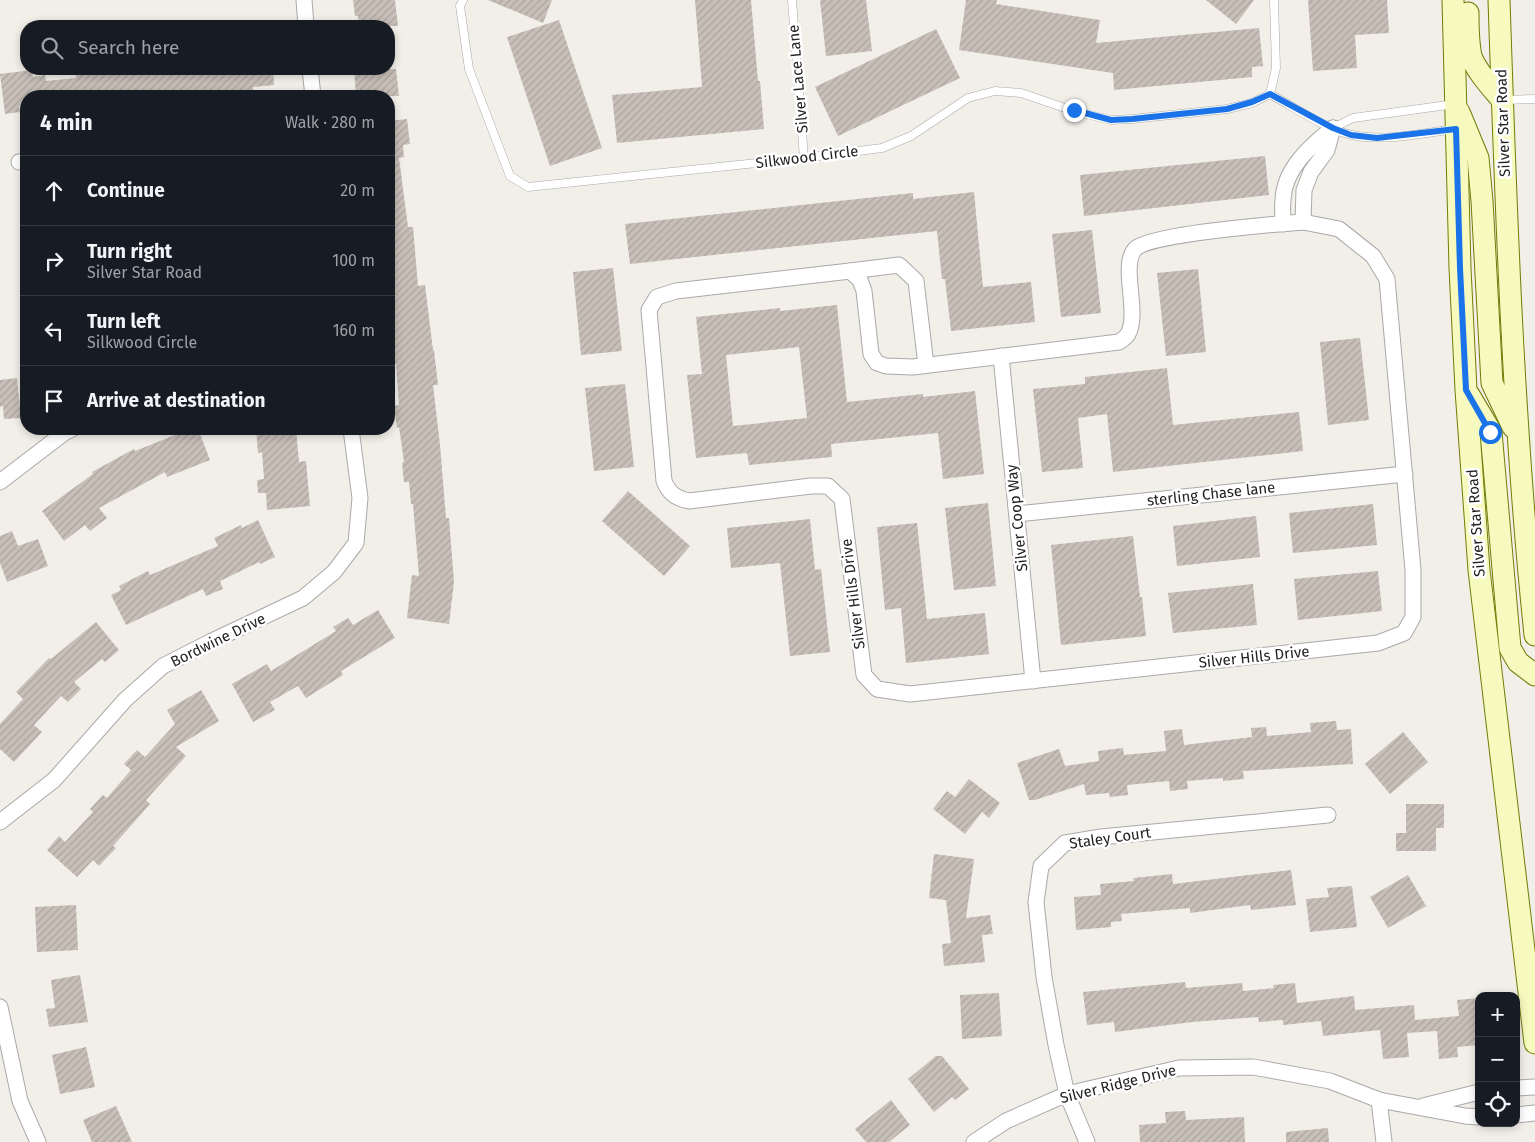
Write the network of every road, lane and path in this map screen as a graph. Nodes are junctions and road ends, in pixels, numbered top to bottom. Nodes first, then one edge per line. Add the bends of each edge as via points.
1 (304, 0) edge
2 (463, 0) edge
3 (792, 0) edge
4 (1274, 0) edge
5 (1453, 0) edge
6 (1468, 0) edge
7 (1499, 0) edge
8 (306, 20) edge
9 (311, 75) edge
10 (312, 90) edge
11 (1270, 94) junction
12 (1535, 99) edge
13 (1502, 100) junction
14 (1456, 104) junction
15 (1333, 128) junction
16 (1456, 129) junction
17 (804, 158) junction
18 (1303, 222) junction
19 (1283, 224) junction
20 (850, 271) junction
21 (1001, 356) junction
22 (926, 365) junction
23 (1466, 390) junction
24 (61, 435) edge
25 (352, 435) edge
26 (1518, 439) junction
27 (1404, 474) junction
28 (0, 482) edge
29 (1017, 514) junction
30 (1535, 635) edge
31 (1535, 675) edge
32 (1033, 681) junction
33 (1328, 815) dead end
34 (0, 822) edge
35 (0, 1007) edge
36 (3, 1030) edge
37 (1535, 1042) edge
38 (1535, 1087) edge
39 (1520, 1088) edge
40 (1475, 1093) edge
41 (1067, 1094) junction
42 (1379, 1100) junction
43 (1417, 1108) junction
44 (1535, 1113) edge
45 (1520, 1115) edge
46 (1475, 1116) edge
47 (38, 1142) edge
48 (974, 1142) edge
49 (1087, 1142) edge
50 (1384, 1142) edge

1 - 8 street
2 - 17 lane, Silkwood Circle via 460,6 469,69 510,176 528,187
3 - 17 lane, Silver Lace Lane
4 - 11 lane via 1276,68
5 - 14 main road, Silver Star Road
6 - 13 main road via 1468,37 1472,58
7 - 13 main road, Silver Star Road
9 - 10 street
11 - 15 lane
11 - 17 lane, Silkwood Circle via 1227,109 1111,120 1021,93 995,91 968,98 910,136 882,148
12 - 13 lane
13 - 26 main road, Silver Star Road
14 - 15 lane via 1354,118
14 - 16 main road, Silver Star Road
14 - 26 main road via 1478,158 1492,383
15 - 16 lane via 1351,135 1377,138
15 - 18 street via 1327,150 1311,172 1304,190
15 - 19 street via 1315,142 1290,172 1283,198
16 - 23 main road, Silver Star Road
18 - 19 street, Silver Hills Drive
18 - 27 street, Silver Hills Drive via 1339,229 1373,256 1387,279
19 - 21 street, Silver Hills Drive via 1210,231 1136,247 1129,257 1131,324 1120,342
20 - 22 street, Silver Hills Drive via 860,280 864,291 871,354 877,363 886,366
20 - 22 street via 899,265 916,281
20 - 32 street, Silver Hills Drive via 657,297 649,310 661,462 668,492 689,501 828,486 842,499 864,675 877,689 910,694
21 - 22 street, Silver Hills Drive
21 - 29 street, Silver Coop Way
23 - 31 main road via 1490,432 1510,648 1518,662
23 - 37 main road, Silver Star Road via 1479,570
24 - 28 street
25 - 34 street, Bordwine Drive via 360,498 356,542 334,572 303,598 164,666 125,700 54,780
26 - 30 main road, Silver Star Road
27 - 29 street, sterling Chase lane
27 - 32 street, Silver Hills Drive via 1413,570 1413,617 1404,633 1378,643
29 - 32 street, Silver Coop Way
33 - 41 street, Staley Court via 1065,842 1041,866 1036,902 1044,977
35 - 36 street
36 - 47 street via 20,1101
38 - 39 street
40 - 43 street, Silver Ridge Drive
41 - 42 street, Silver Ridge Drive via 1179,1068 1253,1067 1330,1081
41 - 48 street, Silver Ridge Drive via 1006,1121
41 - 49 street, Staley Court
42 - 43 street, Silver Ridge Drive
42 - 50 street
43 - 46 street, Silver Ridge Drive
44 - 45 street

